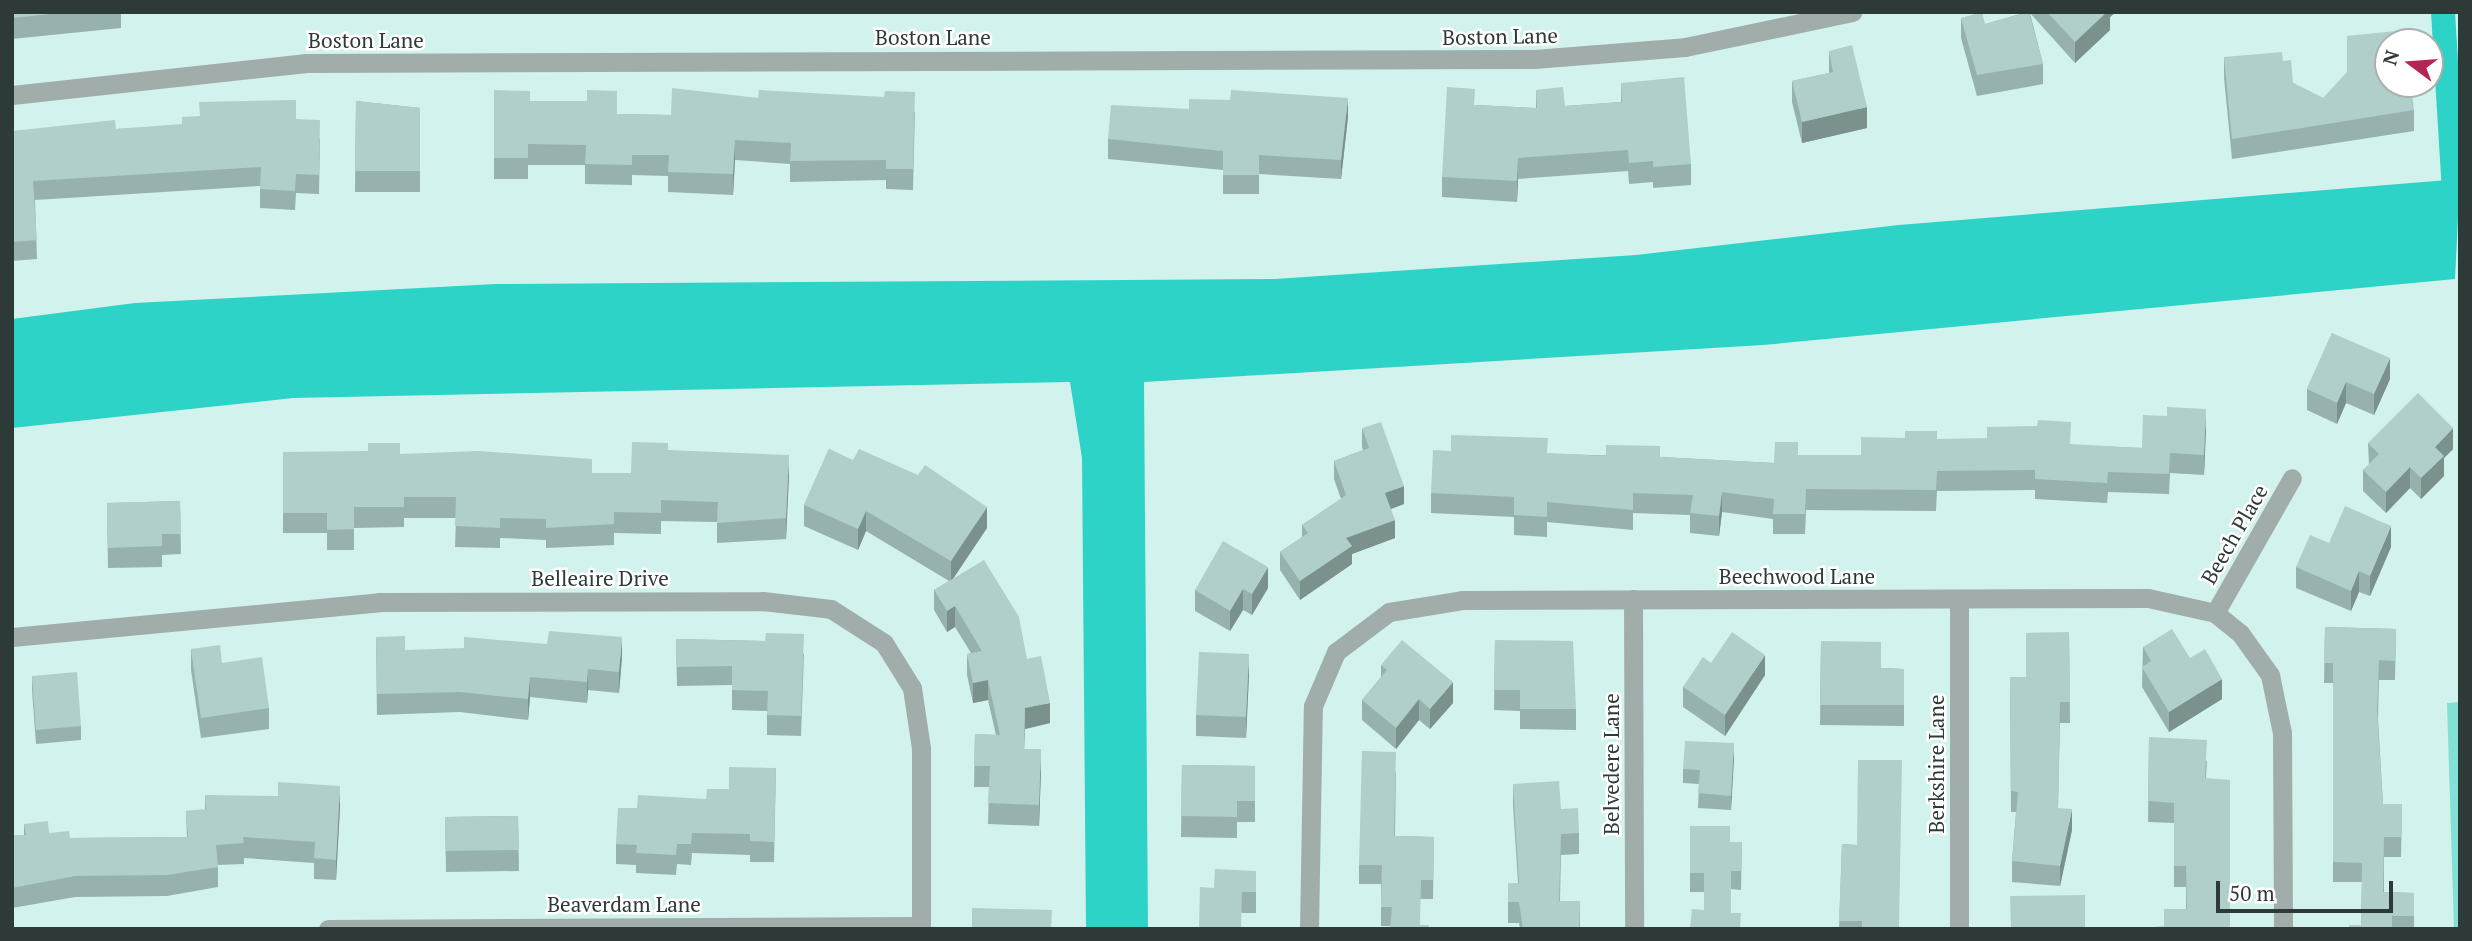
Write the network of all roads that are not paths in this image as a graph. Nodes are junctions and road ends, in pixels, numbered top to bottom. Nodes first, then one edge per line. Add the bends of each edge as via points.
1 (1852, 12) edge
2 (12, 95) edge
3 (2292, 478) dead end
4 (1959, 598) junction
5 (1633, 599) junction
6 (2215, 613) junction
7 (12, 637) edge
8 (921, 927) edge
9 (328, 929) edge
10 (1309, 929) edge
11 (1634, 929) edge
12 (1959, 929) edge
13 (2283, 929) edge

1 - 2 street, Boston Lane via 1685,47 1571,57 296,63
3 - 6 street, Beech Place
4 - 5 street, Beechwood Lane
4 - 6 street, Beechwood Lane via 2165,598
4 - 12 street, Berkshire Lane
5 - 10 street, Beechwood Lane via 1422,602 1375,618 1348,639 1321,680 1310,722
5 - 11 street, Belvedere Lane
6 - 13 street, Beechwood Lane via 2261,659 2279,702
7 - 8 street, Belleaire Drive via 379,602 763,601 831,609 884,643 912,688 920,748
8 - 9 street, Beaverdam Lane

